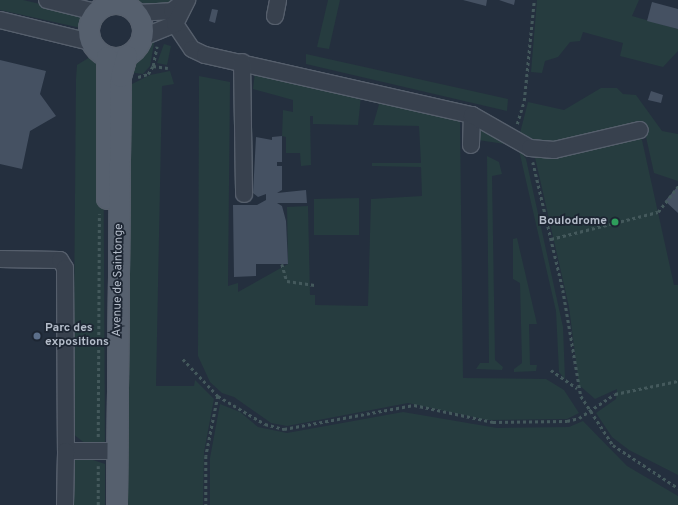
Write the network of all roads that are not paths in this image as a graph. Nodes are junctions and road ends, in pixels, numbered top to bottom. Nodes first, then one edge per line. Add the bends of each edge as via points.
1 (47, 0) edge
2 (187, 0) edge
3 (278, 0) edge
4 (114, 2) edge
5 (96, 12) junction
6 (136, 13) junction
7 (275, 16) dead end
8 (0, 20) edge
9 (175, 24) junction
10 (143, 37) junction
11 (90, 42) junction
12 (127, 56) junction
13 (107, 57) junction
14 (242, 62) junction
15 (472, 115) junction
16 (640, 130) dead end
17 (471, 144) dead end
18 (244, 194) dead end
19 (0, 259) edge
20 (66, 451) junction
21 (103, 451) junction
22 (66, 505) edge
23 (109, 505) edge
24 (117, 505) edge

1 - 5 street
2 - 6 street via 172,11
2 - 9 street
3 - 7 street
4 - 5 main road
4 - 6 main road
5 - 11 main road via 88,26
6 - 10 main road
8 - 11 street
9 - 10 street
9 - 14 street via 192,50
10 - 12 main road via 137,48
11 - 13 main road
12 - 13 main road
12 - 24 main road, Avenue de Saintonge via 120,77
13 - 21 main road, Avenue de Saintonge
14 - 15 street
14 - 18 street
15 - 16 street via 514,136 530,148 554,150
15 - 17 street
19 - 20 street via 60,260 65,268
20 - 21 street
20 - 22 street
21 - 23 main road, Avenue de Saintonge

